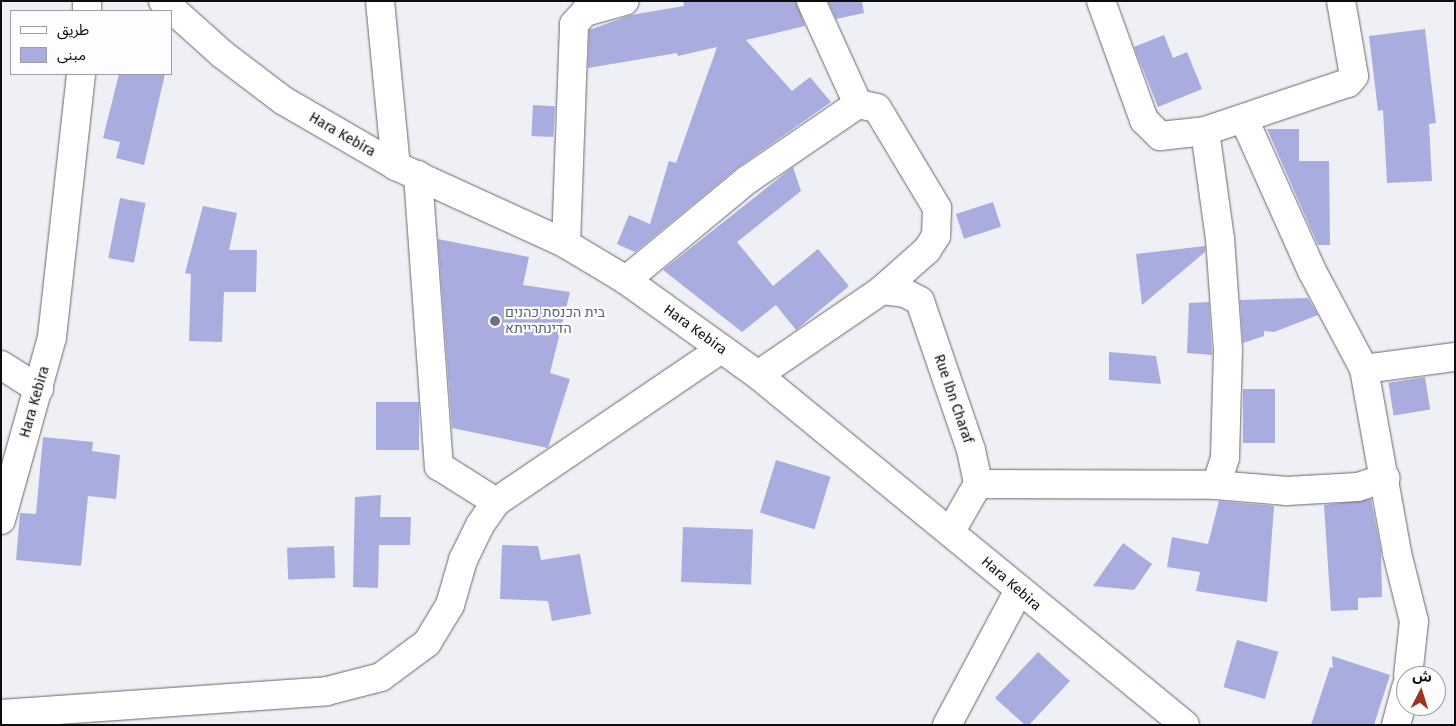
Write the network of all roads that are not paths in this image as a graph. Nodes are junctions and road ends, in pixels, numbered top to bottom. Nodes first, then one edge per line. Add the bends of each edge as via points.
1 (163, 1) edge
2 (380, 1) edge
3 (625, 1) edge
4 (811, 1) edge
5 (1101, 1) edge
6 (1340, 1) edge
7 (81, 75) edge
8 (858, 104) junction
9 (1244, 119) junction
10 (1205, 131) junction
11 (407, 170) junction
12 (566, 244) junction
13 (626, 280) junction
14 (882, 290) junction
15 (720, 349) junction
16 (1455, 357) edge
17 (1, 365) edge
18 (1364, 369) junction
19 (758, 375) junction
20 (39, 389) junction
21 (1386, 478) junction
22 (978, 484) junction
23 (1216, 485) junction
24 (496, 502) junction
25 (1, 520) edge
26 (951, 531) junction
27 (1018, 592) junction
28 (1409, 666) edge
29 (1, 714) edge
30 (947, 725) edge
31 (1185, 725) edge

1 - 11 street, Hara Kebira via 222,54 284,101
2 - 11 street
3 - 12 street via 585,12 574,24
4 - 8 street
5 - 10 street via 1121,66 1149,126 1160,136
6 - 9 street via 1354,76 1348,83
7 - 20 street, Hara Kebira via 52,337
8 - 13 street via 748,180
8 - 14 street via 877,108 936,208 938,221 936,236 927,250
9 - 10 street
9 - 18 street via 1312,271
10 - 23 street via 1220,239 1228,350 1225,458
11 - 12 street, Hara Kebira
11 - 24 street via 439,466
12 - 13 street, Hara Kebira
13 - 15 street, Hara Kebira
14 - 19 street
14 - 22 street, Rue Ibn Charaf via 905,293 920,301 971,450
15 - 19 street, Hara Kebira
15 - 24 street
16 - 18 street
17 - 20 street
18 - 21 street
19 - 26 street, Hara Kebira
20 - 25 street, Hara Kebira
21 - 23 street via 1358,487 1287,491
21 - 28 street via 1397,553 1414,622
22 - 23 street
22 - 26 street
24 - 29 street via 480,525 463,560 450,605 427,643 381,677 327,691
26 - 27 street, Hara Kebira
27 - 30 street
27 - 31 street, Hara Kebira

